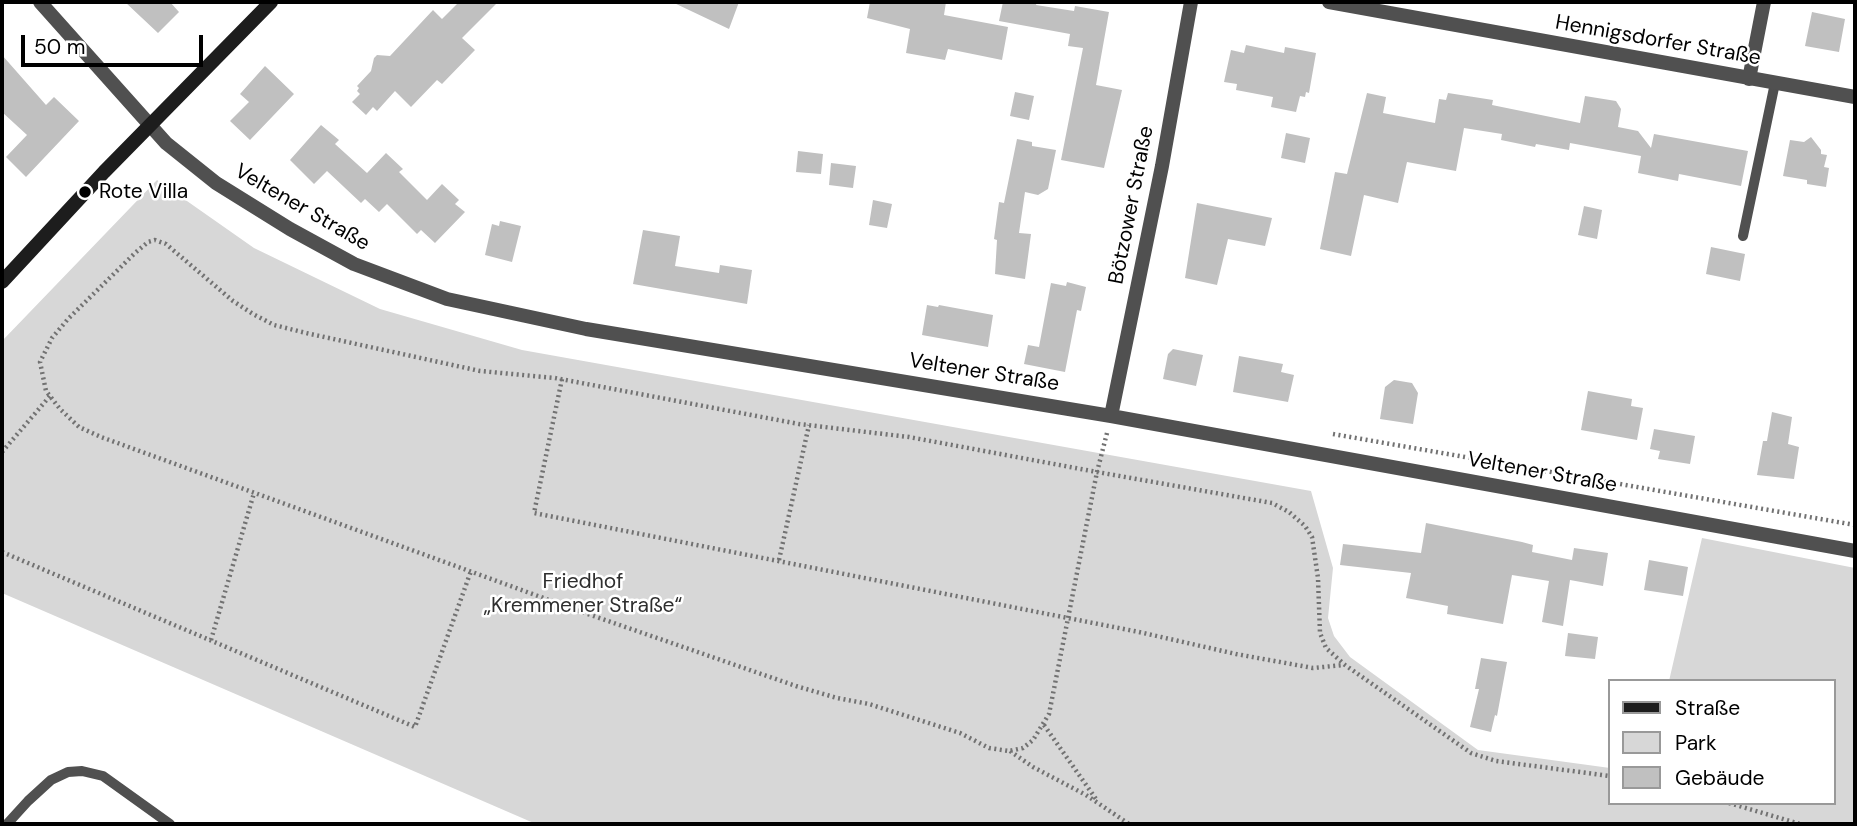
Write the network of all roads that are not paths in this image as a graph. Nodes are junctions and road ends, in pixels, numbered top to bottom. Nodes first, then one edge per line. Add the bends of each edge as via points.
1 (40, 2) edge
2 (271, 2) edge
3 (1191, 2) edge
4 (1329, 2) edge
5 (1764, 2) edge
6 (1749, 79) junction
7 (1775, 83) junction
8 (1855, 97) edge
9 (150, 125) junction
10 (1743, 236) dead end
11 (2, 282) edge
12 (1111, 416) junction
13 (1855, 551) edge
14 (7, 824) edge
15 (170, 824) edge

1 - 9 street, Veltener Straße
2 - 9 main road
3 - 12 street, Bötzower Straße
4 - 6 street, Hennigsdorfer Straße
5 - 6 street
6 - 7 street, Hennigsdorfer Straße
7 - 8 street, Hennigsdorfer Straße
7 - 10 lane
9 - 11 main road
9 - 12 street, Veltener Straße via 216,183 290,229 354,264 447,299 586,329
12 - 13 street, Veltener Straße
14 - 15 lane via 51,780 82,771 103,776

